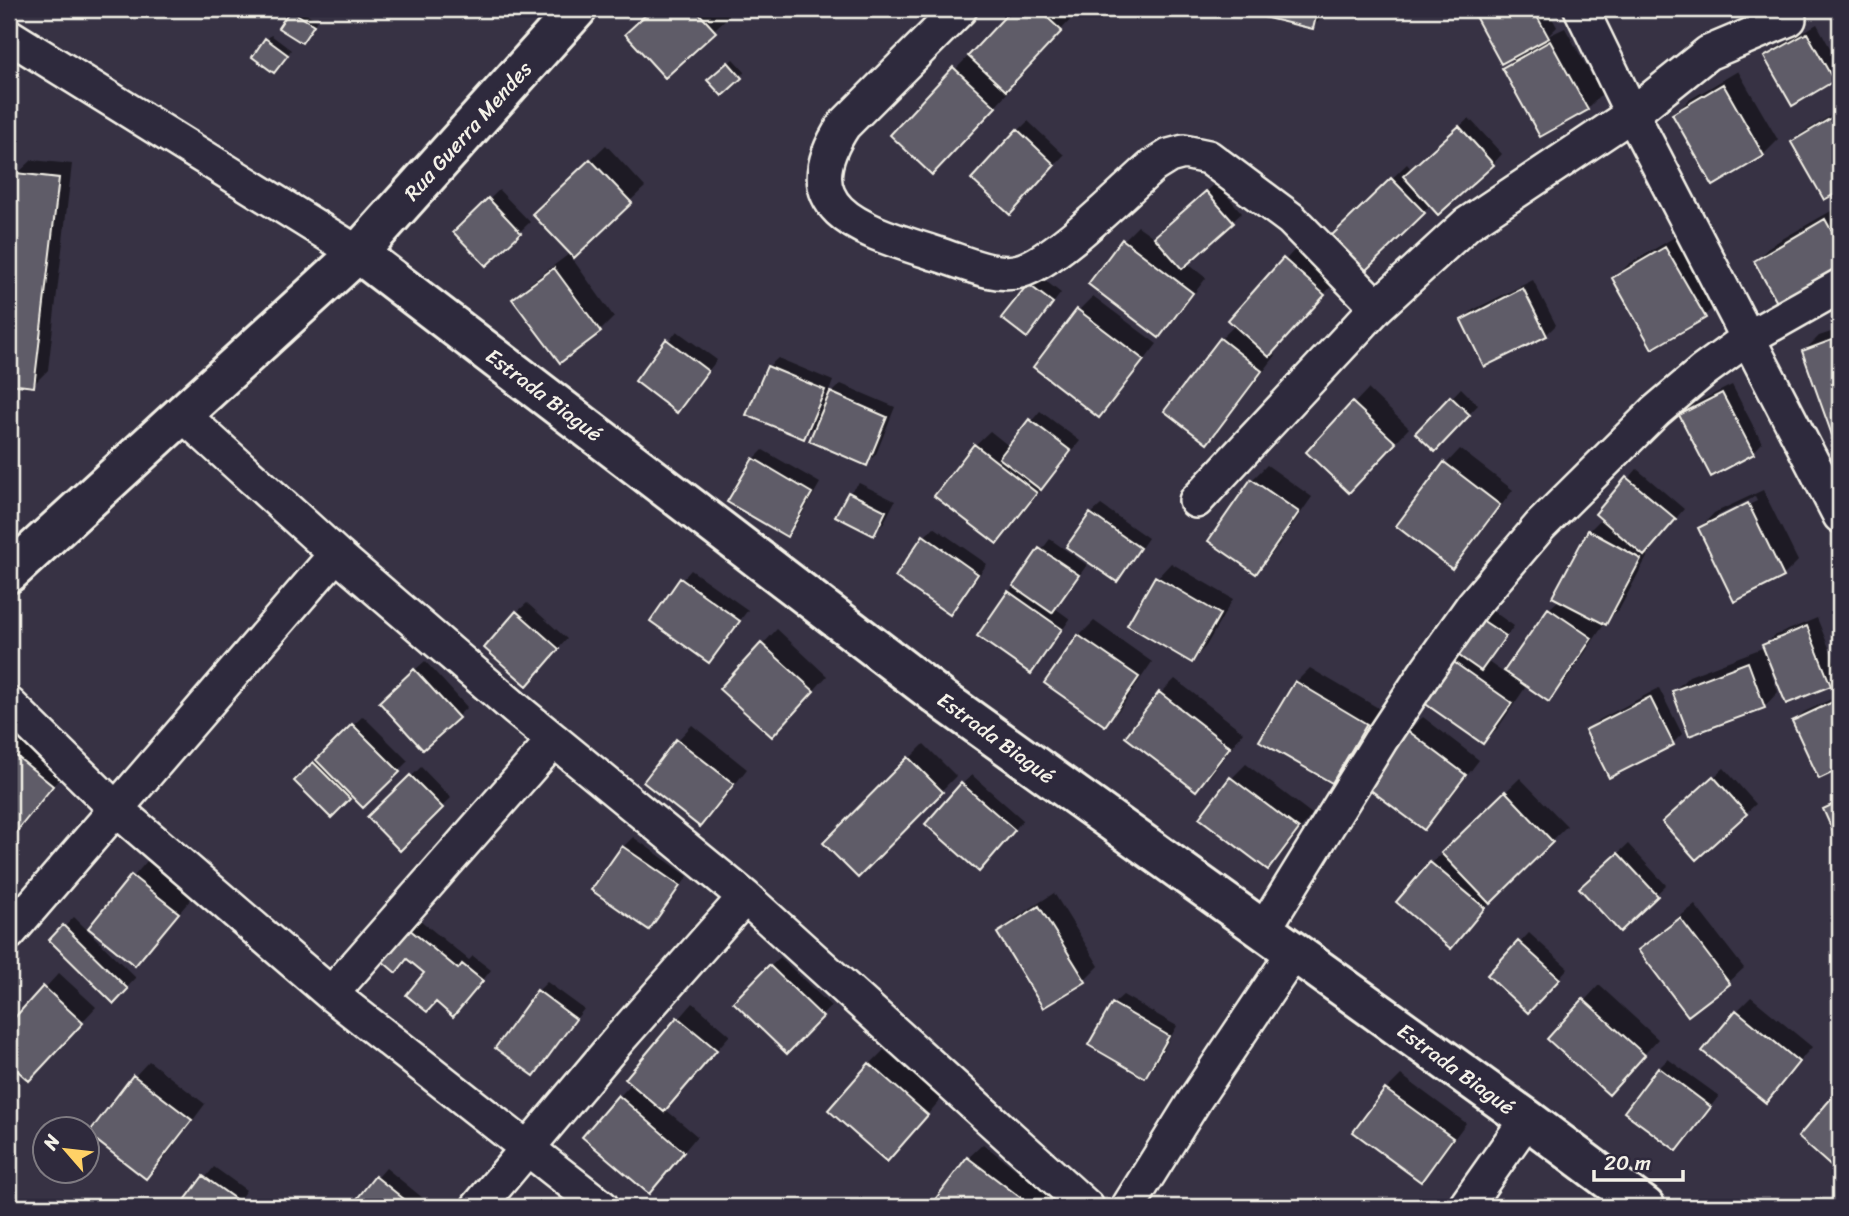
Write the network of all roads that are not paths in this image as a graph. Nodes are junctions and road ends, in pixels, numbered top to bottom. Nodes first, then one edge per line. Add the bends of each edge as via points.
1 (577, 9) edge
2 (960, 9) edge
3 (1581, 9) edge
4 (1789, 19) dead end
5 (9, 36) edge
6 (1632, 114) junction
7 (358, 253) junction
8 (1840, 286) edge
9 (1377, 307) junction
10 (1748, 338) junction
11 (183, 415) junction
12 (1196, 501) dead end
13 (1840, 516) edge
14 (337, 554) junction
15 (9, 573) edge
16 (9, 704) edge
17 (554, 740) junction
18 (115, 808) junction
19 (745, 897) junction
20 (1264, 929) junction
21 (9, 933) edge
22 (1294, 952) junction
23 (331, 994) junction
24 (1527, 1119) junction
25 (528, 1147) junction
26 (478, 1207) edge
27 (602, 1207) edge
28 (1087, 1207) edge
29 (1128, 1207) edge
30 (1465, 1207) edge
31 (1645, 1207) edge

1 - 7 main road, Rua Guerra Mendes
2 - 9 street via 844,125 832,144 823,181 832,200 851,220 870,232 976,266 1020,271 1061,247 1153,166 1184,152 1208,157 1291,219
3 - 6 street
4 - 6 street via 1708,53
5 - 7 street
6 - 9 street via 1467,224
6 - 10 street
7 - 11 main road, Rua Guerra Mendes
7 - 20 main road, Estrada Biagué via 947,703
8 - 10 street
9 - 12 street
10 - 13 street
10 - 20 street via 1684,387 1612,453 1540,526 1473,605 1380,741
11 - 14 street
11 - 15 main road, Rua Guerra Mendes
14 - 17 street
14 - 18 street
16 - 18 street
17 - 19 street
17 - 23 street
18 - 21 street
18 - 23 street
19 - 25 street
19 - 28 street
20 - 22 main road, Estrada Biagué
22 - 24 main road, Estrada Biagué
22 - 29 street
23 - 25 street
24 - 30 street
24 - 31 main road, Estrada Biagué
25 - 26 street
25 - 27 street

